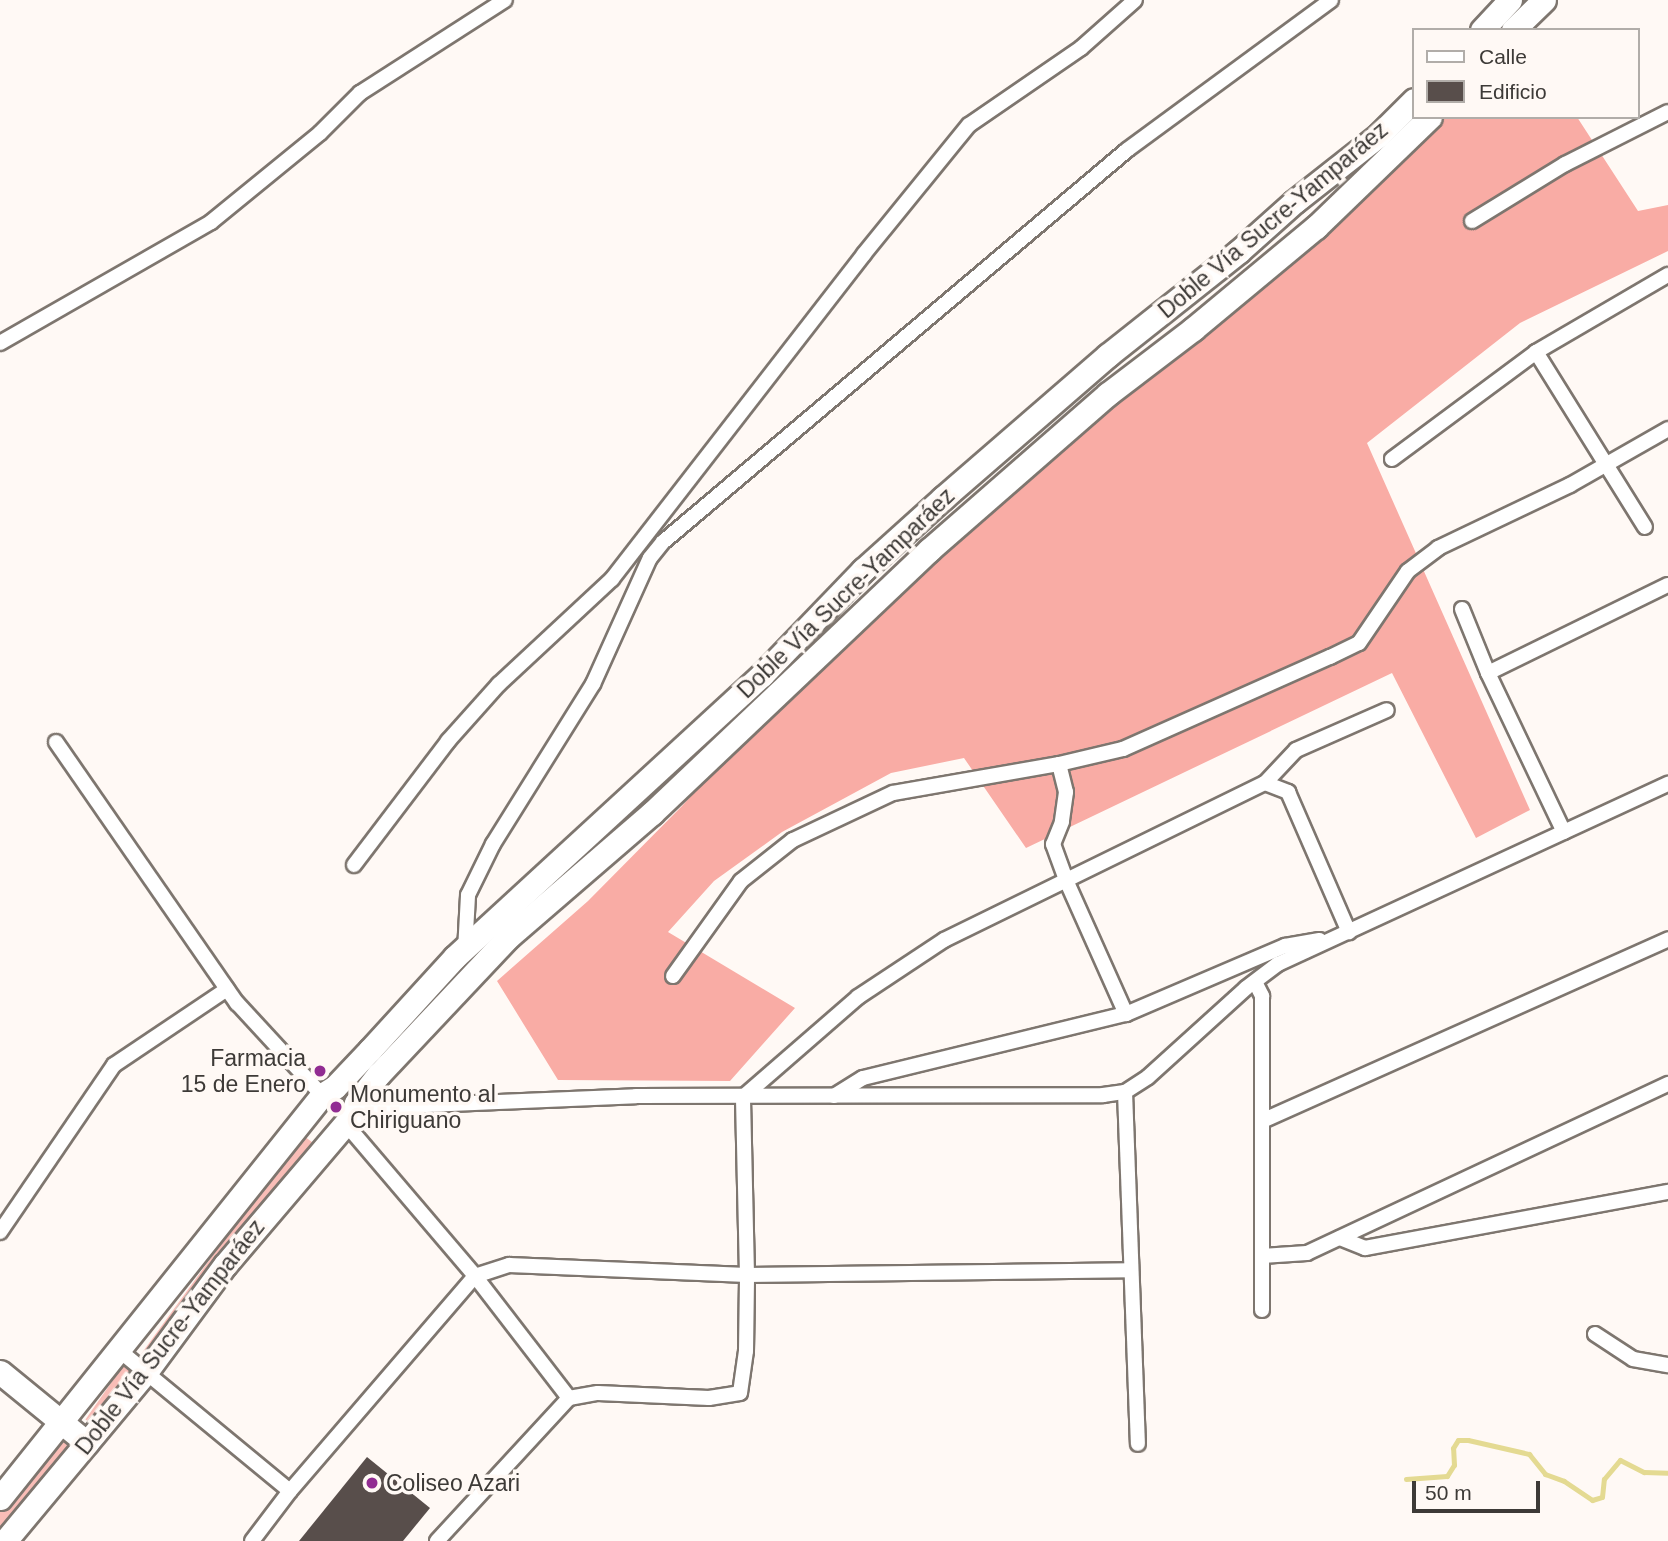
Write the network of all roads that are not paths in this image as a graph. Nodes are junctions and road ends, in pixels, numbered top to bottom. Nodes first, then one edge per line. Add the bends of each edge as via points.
1 (505, 0) edge
2 (1135, 0) edge
3 (1331, 0) edge
4 (1510, 0) edge
5 (1544, 0) edge
6 (1484, 28) edge
7 (1515, 28) edge
8 (1412, 102) edge
9 (1668, 112) edge
10 (1428, 119) edge
11 (1472, 221) dead end
12 (1668, 275) edge
13 (0, 343) edge
14 (1536, 352) junction
15 (1668, 429) edge
16 (1392, 458) dead end
17 (1606, 464) junction
18 (1645, 527) dead end
19 (639, 543) junction
20 (650, 558) junction
21 (1668, 585) edge
22 (1462, 608) dead end
23 (1488, 673) junction
24 (1387, 710) dead end
25 (57, 742) dead end
26 (1059, 764) junction
27 (1265, 783) junction
28 (1668, 784) edge
29 (1564, 832) junction
30 (354, 865) dead end
31 (1066, 880) junction
32 (1343, 934) junction
33 (1668, 939) edge
34 (464, 949) junction
35 (475, 972) junction
36 (673, 976) dead end
37 (1255, 982) junction
38 (227, 989) junction
39 (1126, 1014) junction
40 (1668, 1084) edge
41 (1125, 1092) junction
42 (743, 1097) junction
43 (835, 1097) junction
44 (322, 1098) junction
45 (348, 1117) junction
46 (1262, 1121) junction
47 (1668, 1192) edge
48 (0, 1232) edge
49 (1340, 1238) junction
50 (1262, 1256) junction
51 (1130, 1270) junction
52 (747, 1275) junction
53 (475, 1276) junction
54 (1262, 1310) dead end
55 (1595, 1334) dead end
56 (120, 1351) junction
57 (1668, 1365) edge
58 (0, 1372) edge
59 (146, 1372) junction
60 (569, 1398) junction
61 (64, 1422) junction
62 (88, 1443) junction
63 (1138, 1444) dead end
64 (289, 1491) junction
65 (0, 1498) edge
66 (9, 1540) edge
67 (252, 1541) edge
68 (437, 1541) edge

1 - 13 street via 360,93 320,133 211,222
2 - 19 street via 1081,48 969,125
3 - 20 street via 1127,150 663,542
4 - 6 main road
5 - 7 main road
8 - 34 main road, Doble Vía Sucre-Yamparáez via 1379,135 1108,355 953,489 863,570 762,675
9 - 11 street via 1565,163
10 - 35 main road, Doble Vía Sucre-Yamparáez via 1316,227 1108,394 929,550 652,813 507,938
12 - 14 street
14 - 16 street
14 - 17 street
15 - 17 street
17 - 18 street
17 - 26 street via 1438,548 1408,571 1359,643 1123,749
19 - 20 street
19 - 30 street via 612,579 492,691
20 - 34 street via 593,684 493,844 468,895
21 - 23 street
22 - 23 street
23 - 29 street
24 - 27 street via 1296,751
25 - 38 street
26 - 31 street via 1066,792 1053,844
26 - 36 street via 893,793 793,840 741,881
27 - 31 street
27 - 32 street via 1288,792
28 - 29 street
29 - 32 street
31 - 39 street
31 - 42 street via 944,940 869,990
32 - 37 street via 1278,964
32 - 39 street via 1285,946
33 - 46 street
34 - 35 street
34 - 44 main road, Doble Vía Sucre-Yamparáez
35 - 45 main road, Doble Vía Sucre-Yamparáez via 420,1028
37 - 41 street
37 - 46 street via 1262,996
38 - 44 street
38 - 48 street via 114,1065
39 - 43 street via 863,1078
40 - 49 street
41 - 43 street via 1103,1096
41 - 51 street
42 - 43 street
42 - 45 street via 636,1096
42 - 52 street
44 - 45 main road via 349,1089
44 - 45 main road via 314,1130 326,1135
44 - 56 main road, Doble Vía Sucre-Yamparáez
45 - 53 street
45 - 59 main road, Doble Vía Sucre-Yamparáez via 225,1265
46 - 50 street
47 - 49 street via 1365,1248
49 - 50 street via 1307,1253
50 - 54 street
51 - 52 street
51 - 63 street
52 - 53 street via 509,1265
52 - 60 street via 746,1351 740,1393 709,1398 598,1393
53 - 60 street
53 - 64 street
55 - 57 street via 1633,1359
56 - 59 street
56 - 61 main road, Doble Vía Sucre-Yamparáez
58 - 61 main road
59 - 62 main road, Doble Vía Sucre-Yamparáez
59 - 64 street
60 - 68 street
61 - 62 main road
61 - 65 main road, Doble Vía Sucre-Yamparáez
62 - 66 main road, Doble Vía Sucre-Yamparáez
64 - 67 street

